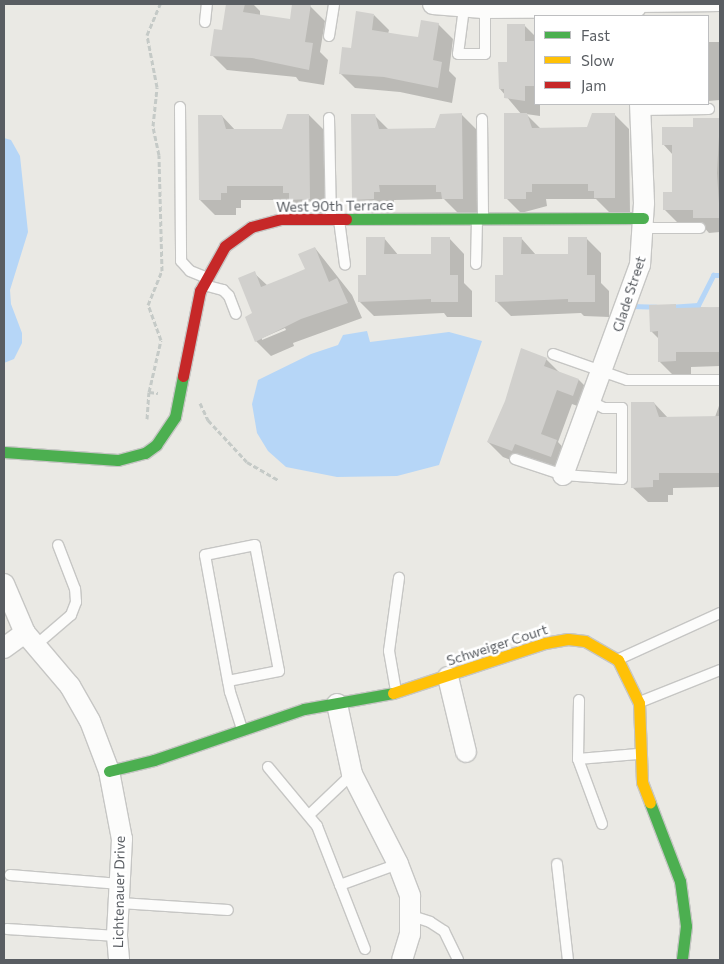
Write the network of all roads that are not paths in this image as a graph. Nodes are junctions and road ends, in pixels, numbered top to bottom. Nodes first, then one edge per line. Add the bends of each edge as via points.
1 (207, 4) edge
2 (334, 4) edge
3 (433, 4) edge
4 (720, 6) edge
5 (464, 8) junction
6 (485, 8) junction
7 (636, 9) edge
8 (205, 22) dead end
9 (329, 36) dead end
10 (640, 107) edge
11 (180, 108) dead end
12 (710, 109) dead end
13 (329, 118) dead end
14 (482, 119) dead end
15 (480, 219) junction
16 (335, 220) junction
17 (643, 223) junction
18 (700, 228) dead end
19 (476, 264) dead end
20 (345, 265) dead end
21 (205, 281) junction
22 (236, 314) dead end
23 (554, 354) dead end
24 (603, 371) junction
25 (720, 380) edge
26 (591, 402) junction
27 (4, 452) edge
28 (515, 459) dead end
29 (563, 475) junction
30 (58, 545) dead end
31 (399, 578) dead end
32 (4, 584) edge
33 (720, 613) edge
34 (31, 639) junction
35 (4, 648) edge
36 (618, 660) junction
37 (720, 670) edge
38 (448, 677) junction
39 (228, 681) junction
40 (397, 692) junction
41 (579, 700) dead end
42 (639, 702) junction
43 (337, 704) junction
44 (242, 731) junction
45 (466, 752) dead end
46 (638, 754) junction
47 (578, 759) junction
48 (268, 767) dead end
49 (109, 771) junction
50 (352, 774) junction
51 (309, 815) junction
52 (602, 824) dead end
53 (398, 864) junction
54 (557, 864) dead end
55 (10, 876) dead end
56 (340, 885) junction
57 (120, 894) junction
58 (228, 910) dead end
59 (412, 916) junction
60 (7, 929) dead end
61 (117, 936) junction
62 (365, 949) dead end
63 (119, 960) edge
64 (402, 960) edge
65 (458, 960) edge
66 (568, 960) edge
67 (682, 960) edge

1 - 8 lane
2 - 9 lane
3 - 5 street
4 - 7 lane
5 - 6 street
5 - 6 lane via 458,54 485,54
6 - 7 street
10 - 12 lane
10 - 17 street, Glade Street
11 - 21 lane via 181,261
13 - 16 lane
14 - 15 lane
15 - 16 street, West 90th Terrace
15 - 17 street, West 90th Terrace
15 - 19 lane
16 - 20 lane
16 - 21 street, West 90th Terrace via 281,220 252,227 225,246
17 - 18 lane
17 - 24 street, Glade Street via 640,266
21 - 22 lane via 230,296
21 - 27 street, West 90th Terrace via 175,417 165,436 145,453 103,461
23 - 24 lane
24 - 25 lane via 627,380
24 - 26 street, Glade Street
26 - 29 street, Glade Street
26 - 29 lane via 604,408 622,408 622,479
28 - 29 lane
30 - 34 lane via 75,588 76,602 71,615
31 - 40 lane via 389,651
32 - 34 street, Lichtenauer Drive
33 - 36 lane
34 - 35 street
34 - 49 street, Lichtenauer Drive via 70,686 85,712
36 - 38 street, Schweiger Court via 600,647 568,639 527,649
36 - 42 street, Schweiger Court
37 - 42 lane
38 - 40 street, Schweiger Court
38 - 45 street
39 - 39 lane via 205,555 255,545 279,671
39 - 44 lane
40 - 43 street, Schweiger Court
41 - 47 lane
42 - 46 street, Schweiger Court
43 - 44 street, Schweiger Court via 276,717
43 - 50 street
44 - 49 street, Schweiger Court
46 - 47 lane
46 - 67 street, Schweiger Court via 650,808 680,881 686,926
47 - 52 lane
48 - 51 lane
49 - 57 street, Lichtenauer Drive via 122,839
50 - 51 lane
50 - 53 street
51 - 56 lane via 317,826
53 - 56 lane
53 - 59 street via 410,896
54 - 66 lane
55 - 57 lane
56 - 62 lane
57 - 58 lane
57 - 61 street, Lichtenauer Drive
59 - 64 street
59 - 65 lane via 444,931
60 - 61 lane
61 - 63 street, Lichtenauer Drive

